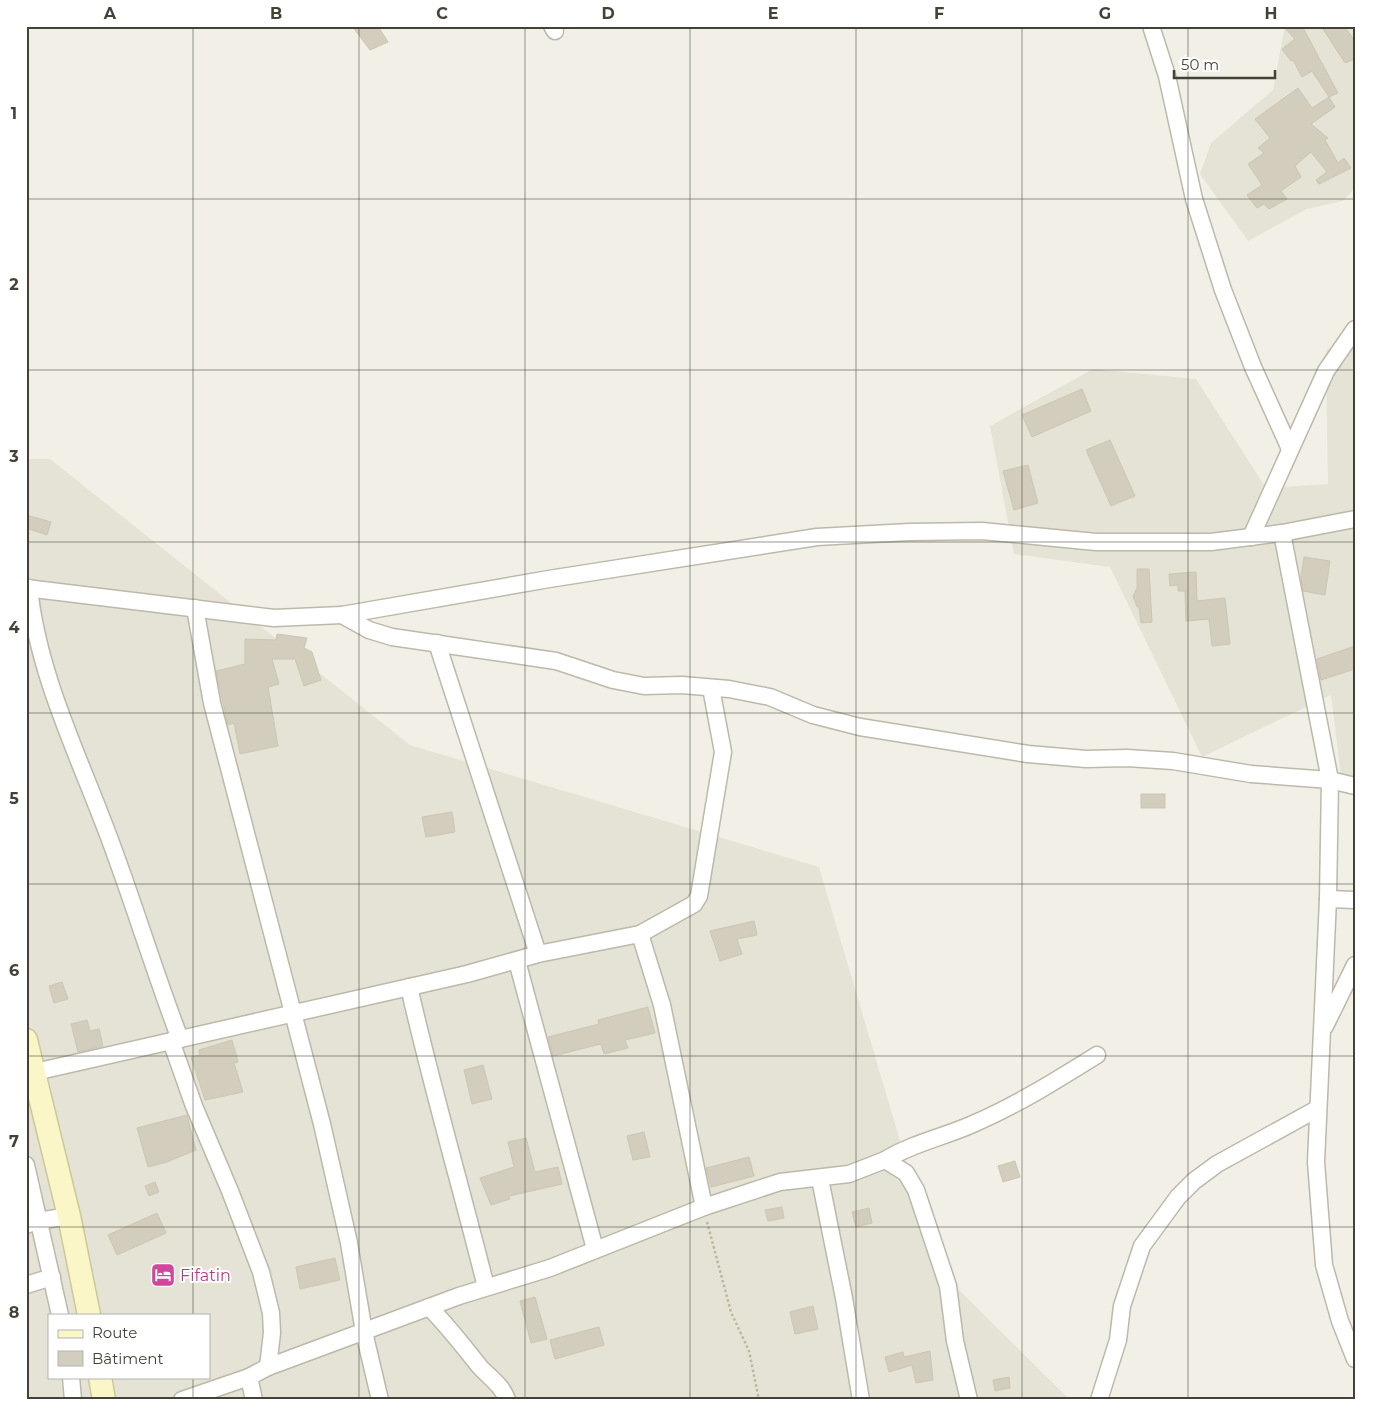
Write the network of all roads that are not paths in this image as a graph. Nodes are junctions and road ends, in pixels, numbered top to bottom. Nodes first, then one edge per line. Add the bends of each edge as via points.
1 (1151, 26) edge
2 (1355, 330) edge
3 (1290, 449) junction
4 (1355, 519) edge
5 (1282, 533) junction
6 (1251, 537) junction
7 (28, 588) edge
8 (195, 608) junction
9 (342, 615) junction
10 (437, 643) junction
11 (711, 688) junction
12 (1330, 780) junction
13 (1355, 786) edge
14 (1328, 899) junction
15 (1355, 900) edge
16 (640, 934) junction
17 (538, 954) junction
18 (517, 961) junction
19 (1355, 965) edge
20 (409, 987) junction
21 (292, 1013) junction
22 (1322, 1033) junction
23 (26, 1040) edge
24 (176, 1040) junction
25 (1098, 1055) dead end
26 (35, 1072) junction
27 (1318, 1109) junction
28 (885, 1160) junction
29 (26, 1165) edge
30 (820, 1179) junction
31 (704, 1207) junction
32 (69, 1216) junction
33 (32, 1223) edge
34 (595, 1249) junction
35 (52, 1277) junction
36 (26, 1285) edge
37 (486, 1287) junction
38 (429, 1307) junction
39 (60, 1314) edge
40 (88, 1314) edge
41 (364, 1332) junction
42 (1355, 1359) edge
43 (268, 1367) junction
44 (249, 1377) junction
45 (71, 1378) edge
46 (100, 1378) edge
47 (74, 1400) edge
48 (104, 1400) edge
49 (182, 1400) edge
50 (254, 1400) edge
51 (380, 1400) edge
52 (507, 1400) edge
53 (861, 1400) edge
54 (968, 1400) edge
55 (1099, 1400) edge

1 - 3 street via 1194,198 1223,290
2 - 3 street via 1326,371
3 - 6 street
4 - 5 street
5 - 6 street
5 - 12 street
6 - 9 street via 1211,542 1096,542 982,531 817,537
7 - 8 street
7 - 24 street via 40,655 116,855
8 - 9 street via 274,618
8 - 21 street via 212,703
9 - 10 street via 369,630 392,637
10 - 11 street via 556,661 613,680 644,686
10 - 17 street
11 - 12 street via 770,697 814,715 860,727 1028,754 1086,760 1173,761 1251,774
11 - 16 street via 723,752 699,896 694,904
12 - 13 street
12 - 14 street
14 - 15 street
14 - 22 street
16 - 17 street
16 - 31 street via 662,1006
17 - 18 street
18 - 20 street
18 - 34 street
19 - 22 street
20 - 21 street
20 - 37 street via 429,1077
21 - 24 street
21 - 41 street via 349,1243
22 - 27 street
23 - 26 main road
24 - 26 street
24 - 43 street via 194,1106 261,1272 272,1326
25 - 28 street via 1003,1110 952,1133 922,1141
26 - 32 main road
27 - 42 street via 1316,1162 1324,1264
27 - 55 street via 1217,1164 1178,1197 1142,1246
28 - 30 street via 849,1174
28 - 54 street via 906,1173 916,1190 948,1286 955,1341
29 - 33 street
30 - 31 street via 780,1182
30 - 53 street
31 - 34 street
32 - 33 street
32 - 40 main road
33 - 35 street
34 - 37 street via 550,1268
35 - 36 street
35 - 39 street
37 - 38 street
38 - 41 street
38 - 52 street via 450,1327 505,1393
41 - 43 street
41 - 51 street
43 - 44 street
44 - 49 street
44 - 50 street
45 - 47 street
46 - 48 main road

